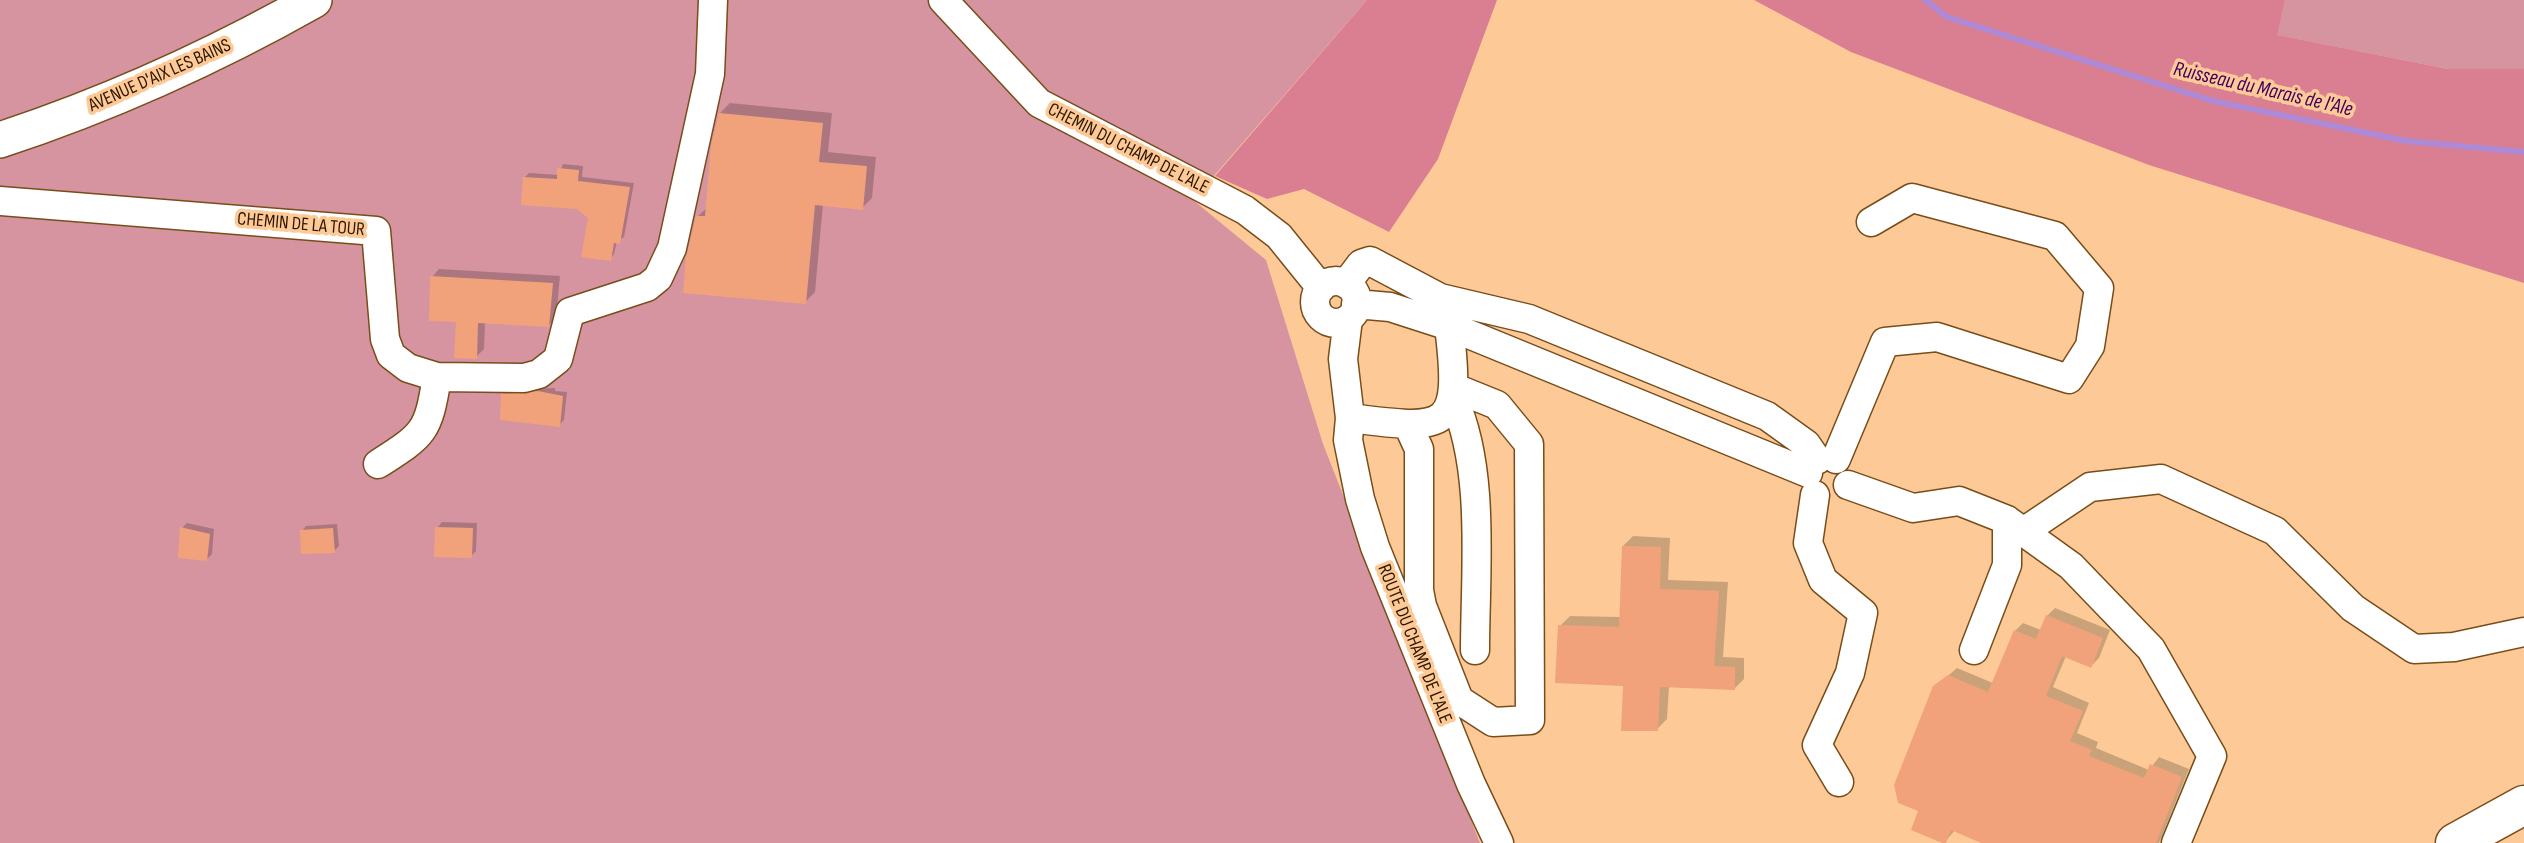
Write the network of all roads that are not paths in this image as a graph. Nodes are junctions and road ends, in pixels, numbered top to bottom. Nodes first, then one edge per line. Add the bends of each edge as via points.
1 (269, 0) edge
2 (314, 0) edge
3 (713, 0) edge
4 (943, 0) edge
5 (0, 119) edge
6 (0, 140) edge
7 (0, 201) edge
8 (1871, 222) dead end
9 (1338, 303) junction
10 (1449, 327) junction
11 (437, 377) junction
12 (1454, 393) junction
13 (1408, 425) junction
14 (1349, 429) junction
15 (379, 464) dead end
16 (1819, 472) junction
17 (2015, 526) junction
18 (2524, 632) edge
19 (1475, 650) dead end
20 (1974, 650) dead end
21 (1839, 782) dead end
22 (2524, 805) edge
23 (1499, 843) edge
24 (2176, 843) edge
25 (2455, 843) edge

1 - 5 main road, AVENUE D'AIX LES BAINS via 226,26 41,107
2 - 6 main road, AVENUE D'AIX LES BAINS via 247,38 66,118
3 - 11 street, CHEMIN DE LA TOUR via 710,74 672,248 658,278 647,287 570,312 558,359 539,374 524,378
4 - 9 street, CHEMIN DU CHAMP DE L'ALE via 1039,103 1253,215 1279,236
7 - 11 street, CHEMIN DE LA TOUR via 376,231 385,339 391,355 408,368
8 - 16 street via 1912,198 2054,236 2099,288 2090,346 2069,379 1937,337 1885,342
9 - 10 street via 1390,307
9 - 14 street, ROUTE DU CHAMP DE L'ALE via 1332,363 1341,429
9 - 16 street via 1361,264 1370,261 1440,298 1529,319 1767,415 1807,444
10 - 12 street
10 - 16 street
11 - 15 street via 430,416 419,438
12 - 13 street via 1445,412 1431,423
12 - 13 street via 1497,405 1529,444 1530,720 1493,722 1459,700 1419,590 1419,449
12 - 19 street via 1474,475
13 - 14 street
14 - 23 street, ROUTE DU CHAMP DE L'ALE via 1355,483 1375,547
16 - 17 street via 1829,500 1841,496 1848,485 1913,508 1959,502
16 - 21 street via 1808,543 1823,579 1863,613 1850,673 1817,745
17 - 18 street via 2091,487 2161,479 2275,531 2353,608 2414,649 2454,647
17 - 20 street via 2007,565
17 - 24 street via 2071,566 2151,649 2212,756
22 - 25 highway

